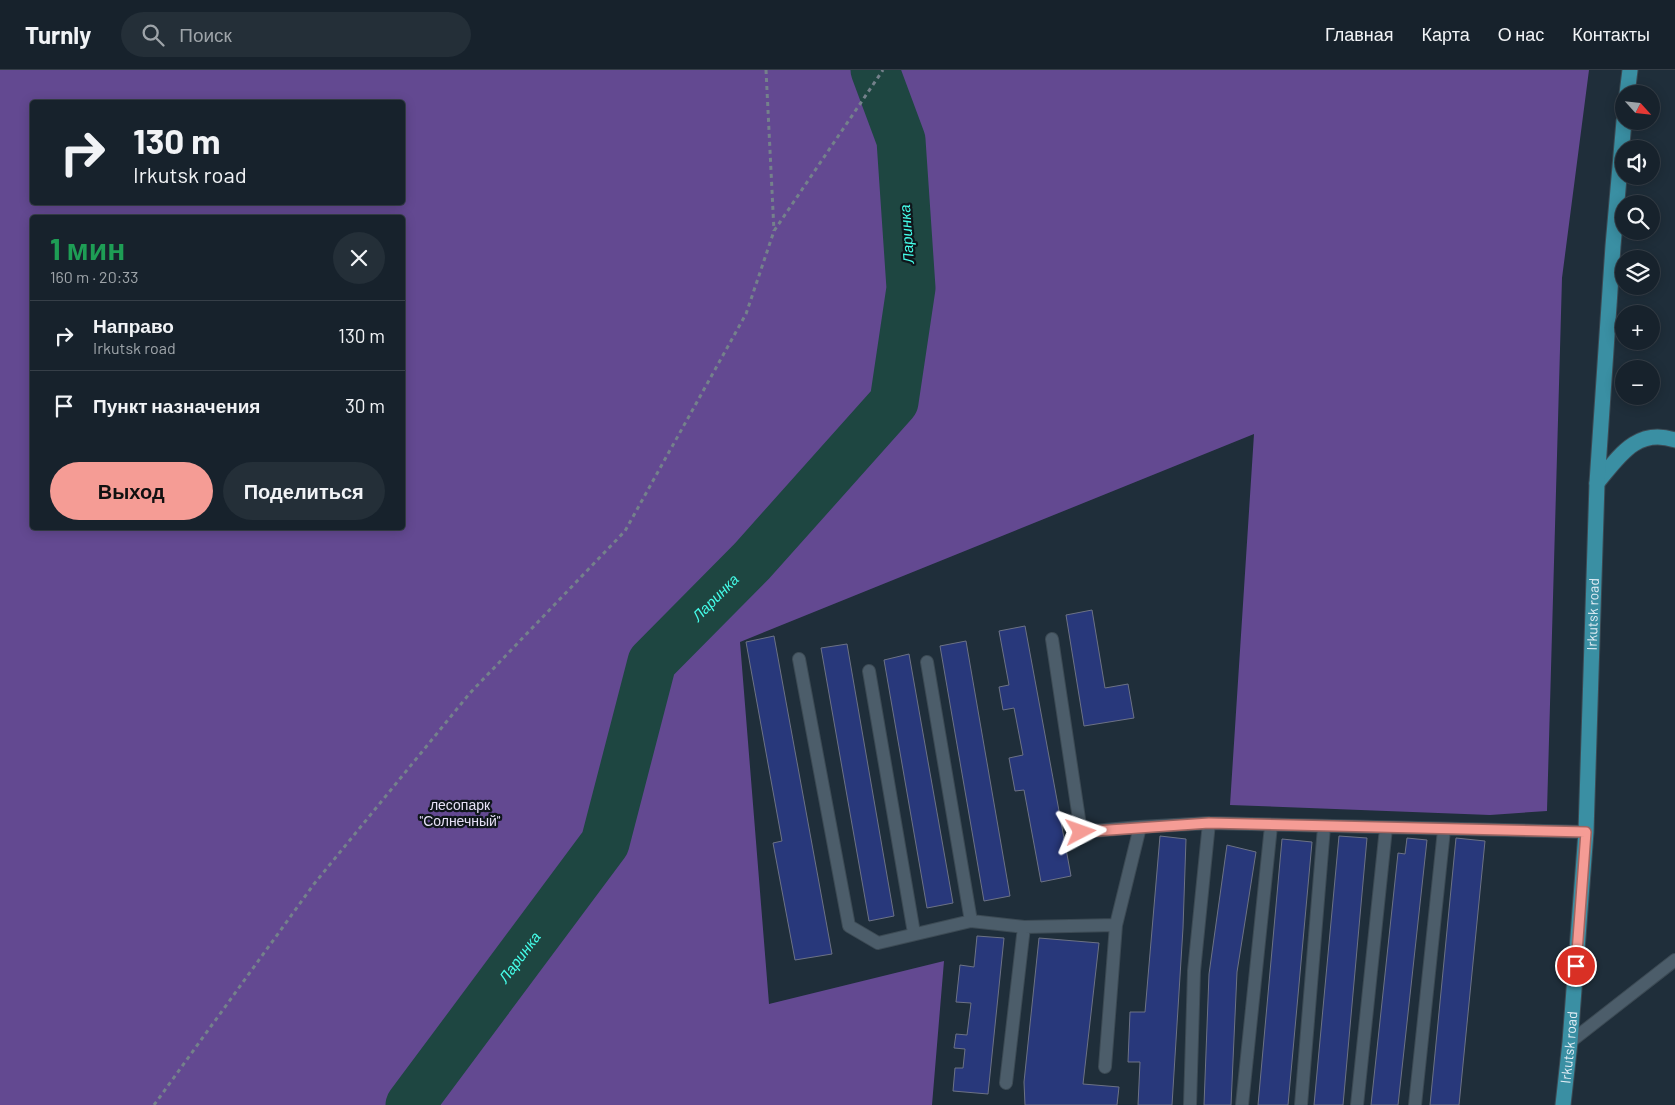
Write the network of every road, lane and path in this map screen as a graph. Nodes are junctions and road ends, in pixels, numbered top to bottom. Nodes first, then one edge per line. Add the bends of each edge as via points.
1 (766, 70) edge
2 (883, 70) edge
3 (1630, 70) edge
4 (1628, 85) edge
5 (1623, 130) edge
6 (774, 231) junction
7 (1675, 440) edge
8 (1597, 484) junction
9 (1052, 639) dead end
10 (799, 659) dead end
11 (926, 662) dead end
12 (869, 671) dead end
13 (1209, 823) junction
14 (1271, 826) junction
15 (1324, 827) junction
16 (1140, 828) junction
17 (1386, 828) junction
18 (1444, 830) junction
19 (1586, 832) junction
20 (971, 921) junction
21 (1116, 925) junction
22 (1024, 926) junction
23 (914, 934) junction
24 (1675, 960) edge
25 (1570, 1042) junction
26 (1104, 1067) dead end
27 (1006, 1083) dead end
28 (154, 1105) edge
29 (1190, 1105) edge
30 (1242, 1105) edge
31 (1301, 1105) edge
32 (1357, 1105) edge
33 (1415, 1105) edge
34 (1562, 1105) edge

1 - 6 path
2 - 6 path
3 - 4 main road
5 - 8 main road, Irkutsk road
6 - 28 path via 746,314 625,531 470,693 320,877
7 - 8 main road via 1644,438 1625,448
8 - 19 main road, Irkutsk road
9 - 16 lane via 1081,832
10 - 23 lane via 849,926 878,942
11 - 20 lane
12 - 23 lane
13 - 14 lane
13 - 16 lane
13 - 29 lane via 1194,971
14 - 15 lane
14 - 30 lane
15 - 17 lane
15 - 31 lane
16 - 21 lane
17 - 18 lane
17 - 32 lane
18 - 19 lane
18 - 33 lane
19 - 25 main road, Irkutsk road
20 - 22 lane
20 - 23 lane
21 - 22 lane
21 - 26 lane
22 - 27 lane
24 - 25 lane
25 - 34 main road, Irkutsk road

